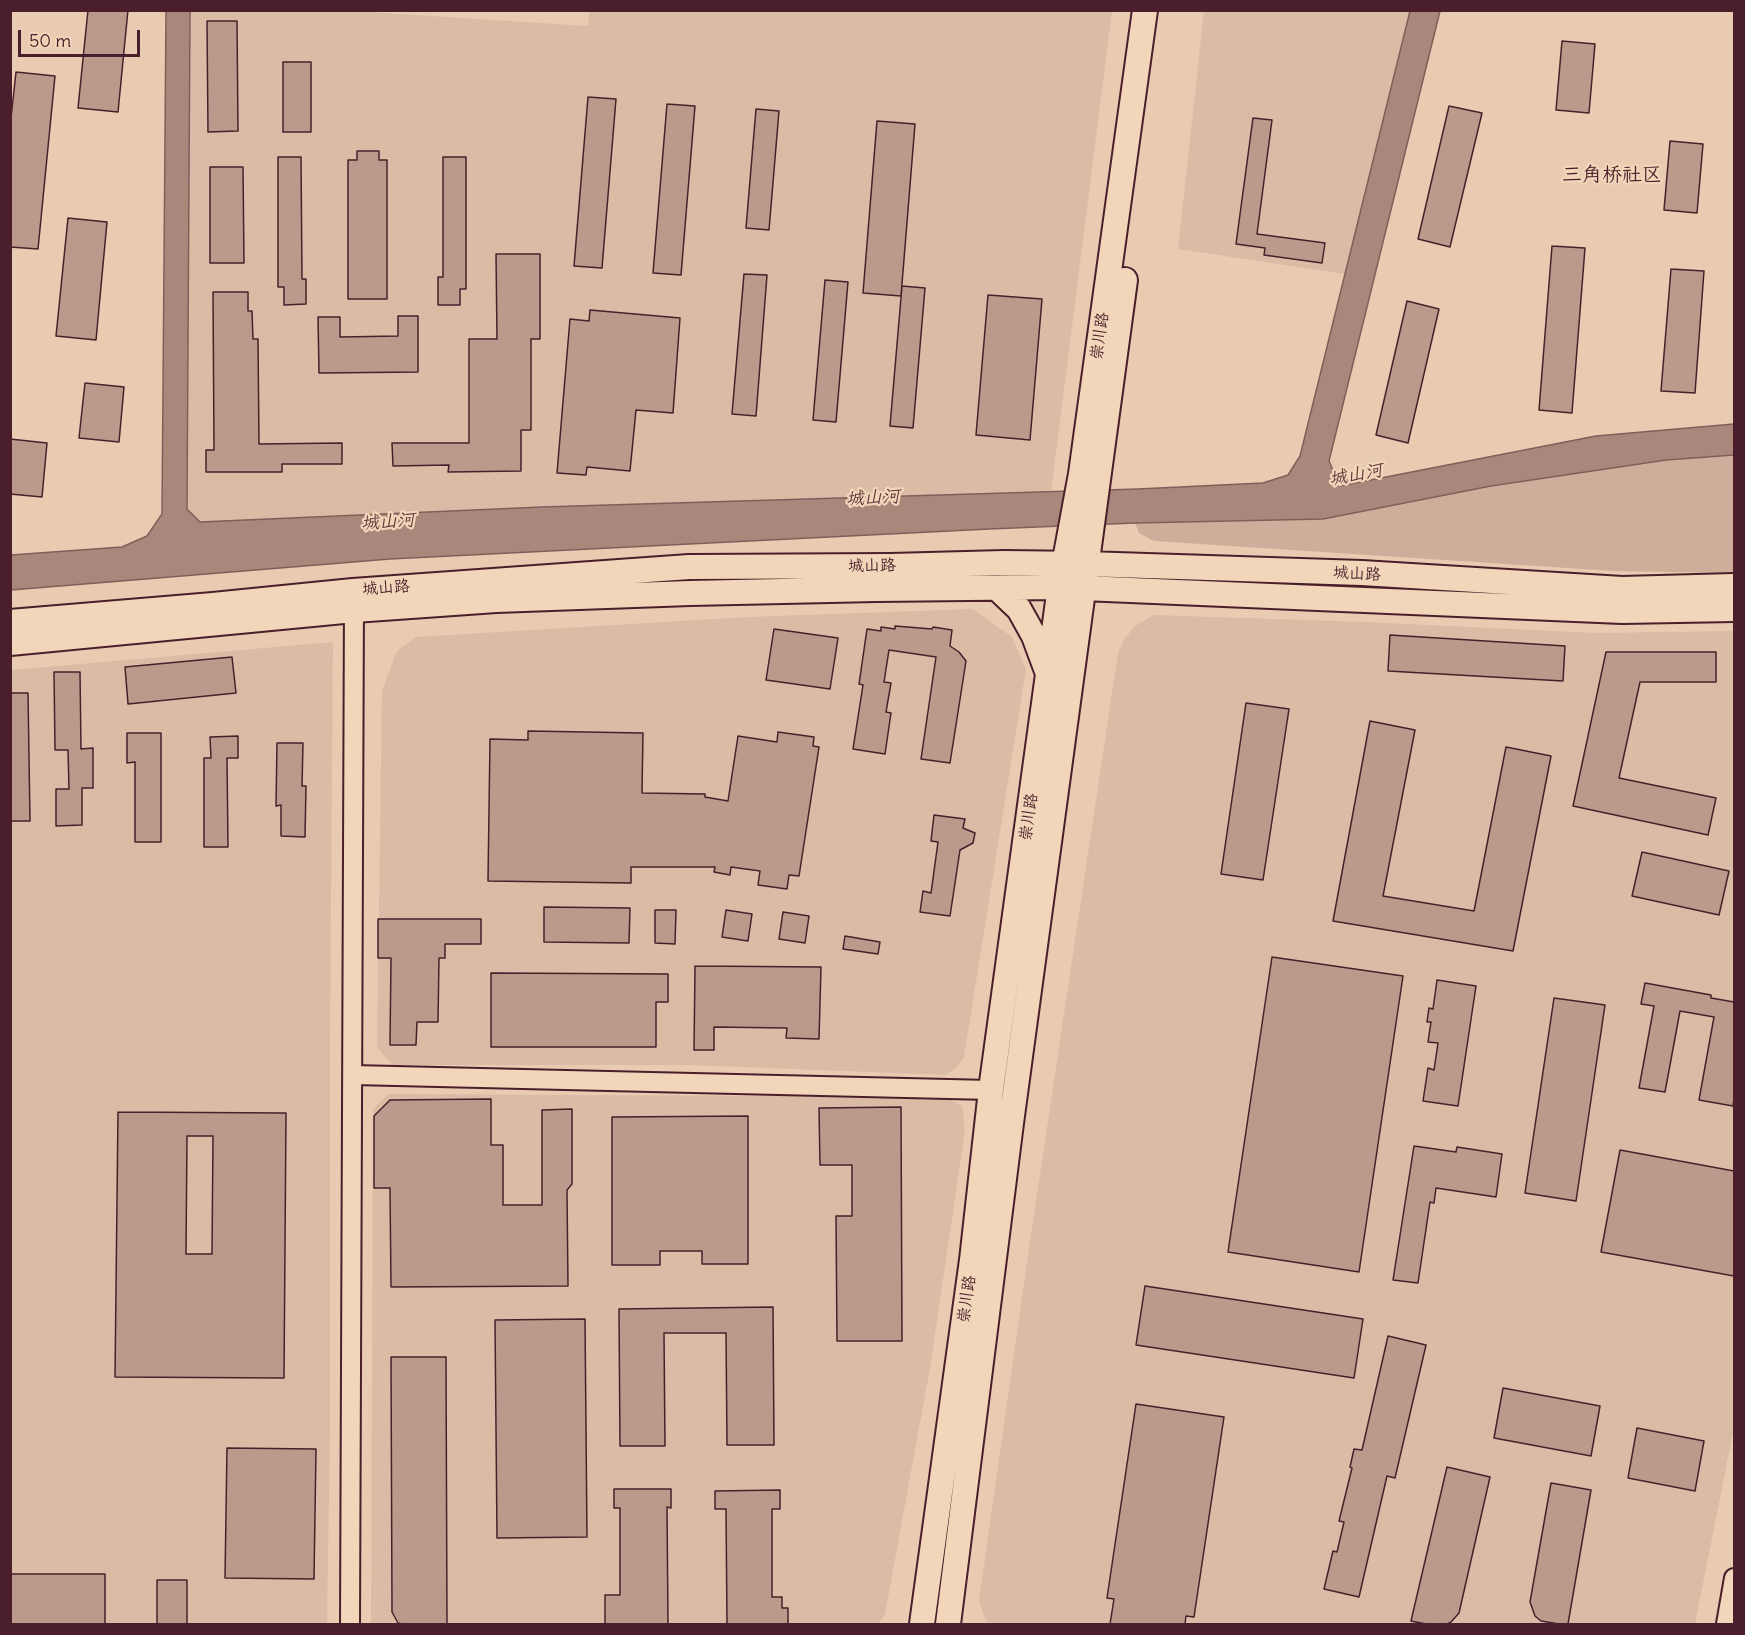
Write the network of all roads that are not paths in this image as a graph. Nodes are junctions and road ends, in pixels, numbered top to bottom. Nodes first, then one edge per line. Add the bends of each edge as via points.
1 (1145, 10) edge
2 (1162, 10) edge
3 (1089, 474) junction
4 (1075, 565) junction
5 (1734, 586) edge
6 (997, 588) junction
7 (354, 600) junction
8 (1734, 609) edge
9 (10, 622) edge
10 (10, 643) edge
11 (1049, 675) junction
12 (353, 1075) junction
13 (991, 1090) junction
14 (1734, 1578) edge
15 (351, 1624) edge
16 (922, 1624) edge
17 (948, 1624) edge
18 (1726, 1624) edge

1 - 3 main road, 崇川路
2 - 3 main road, 崇川路 via 1109,402
3 - 4 main road, 崇川路
4 - 5 main road, 城山路 via 1362,573 1622,589
4 - 6 main road, 城山路
4 - 7 main road, 城山路 via 689,567
4 - 8 main road, 城山路 via 1622,611
4 - 11 main road, 崇川路
4 - 17 main road, 崇川路 via 1011,1124
6 - 7 main road, 城山路
6 - 11 main road via 1019,609
7 - 9 main road, 城山路 via 213,605
7 - 10 main road, 城山路
7 - 12 street
11 - 13 main road, 崇川路
12 - 13 street
12 - 15 street
13 - 16 main road, 崇川路
14 - 18 street

